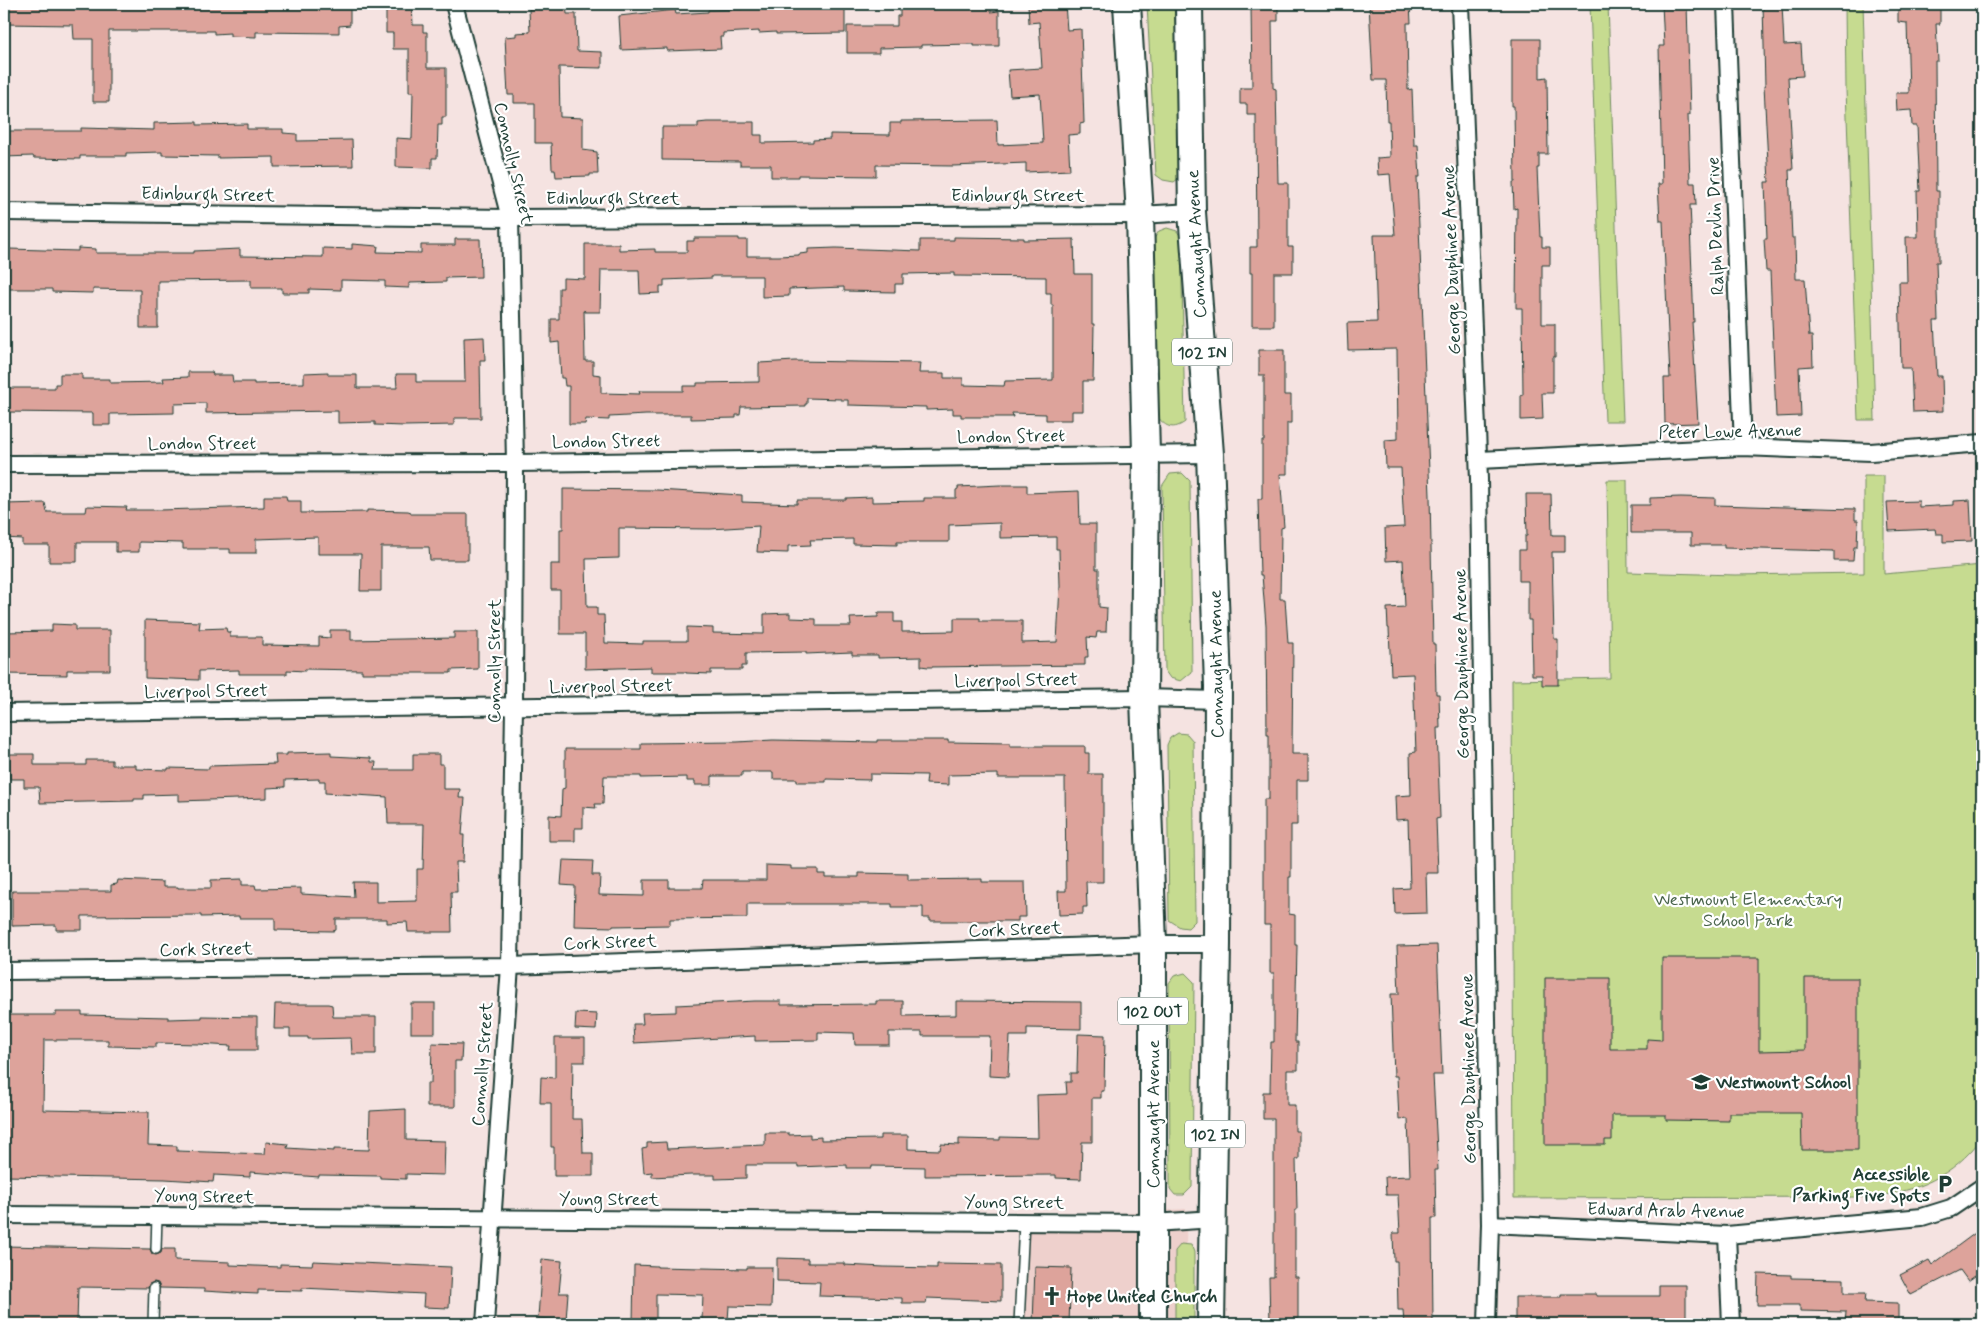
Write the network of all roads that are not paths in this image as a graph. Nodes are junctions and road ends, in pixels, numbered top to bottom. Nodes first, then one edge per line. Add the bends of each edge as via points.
1 (454, 4) edge
2 (1127, 4) edge
3 (1189, 4) edge
4 (1460, 4) edge
5 (1726, 4) edge
6 (4, 212) edge
7 (1192, 212) junction
8 (1140, 215) junction
9 (510, 218) junction
10 (1982, 443) edge
11 (1743, 447) junction
12 (1146, 454) junction
13 (1210, 454) junction
14 (1479, 460) junction
15 (515, 462) junction
16 (4, 464) edge
17 (1144, 698) junction
18 (1218, 700) junction
19 (514, 707) junction
20 (4, 713) edge
21 (1153, 944) junction
22 (1217, 944) junction
23 (510, 966) junction
24 (4, 971) edge
25 (1982, 1187) edge
26 (4, 1215) edge
27 (157, 1216) junction
28 (491, 1219) junction
29 (1214, 1219) junction
30 (1024, 1222) junction
31 (1154, 1223) junction
32 (1490, 1224) junction
33 (1727, 1235) junction
34 (156, 1249) dead end
35 (154, 1288) dead end
36 (153, 1324) edge
37 (485, 1324) edge
38 (1019, 1324) edge
39 (1153, 1324) edge
40 (1212, 1324) edge
41 (1486, 1324) edge
42 (1731, 1324) edge

1 - 9 street, Connolly Street
2 - 8 main road, Connaught Avenue / 102 OUT
3 - 7 main road, Connaught Avenue / 102 IN
4 - 14 street, George Dauphinee Avenue
5 - 11 street, Ralph Devlin Drive
6 - 9 street, Edinburgh Street
7 - 8 street, Edinburgh Street
7 - 13 main road, Connaught Avenue / 102 IN
8 - 9 street, Edinburgh Street
8 - 12 main road, Connaught Avenue / 102 OUT
9 - 15 street, Connolly Street
10 - 11 street, Peter Lowe Avenue via 1871,452
11 - 14 street, Peter Lowe Avenue
12 - 13 street, London Street
12 - 15 street, London Street
12 - 17 main road, Connaught Avenue / 102 OUT
13 - 18 main road, Connaught Avenue / 102 IN
14 - 32 street, George Dauphinee Avenue
15 - 16 street, London Street
15 - 19 street, Connolly Street
17 - 18 street, Liverpool Street
17 - 19 street, Liverpool Street
17 - 21 main road, Connaught Avenue / 102 OUT
18 - 22 main road, Connaught Avenue / 102 IN
19 - 20 street, Liverpool Street
19 - 23 street, Connolly Street
21 - 22 street, Cork Street
21 - 23 street, Cork Street
21 - 31 main road, Connaught Avenue / 102 OUT
22 - 29 main road, Connaught Avenue / 102 IN
23 - 24 street, Cork Street
23 - 28 street, Connolly Street
25 - 33 street, Edward Arab Avenue via 1952,1208 1922,1217
26 - 27 street, Young Street
27 - 28 street, Young Street
27 - 34 lane
28 - 30 street, Young Street
28 - 37 street, Connolly Street
29 - 31 street, Young Street
29 - 40 main road, Connaught Avenue / 102 IN
30 - 31 street, Young Street
30 - 38 lane
31 - 39 main road, Connaught Avenue / 102 OUT
32 - 33 street, Edward Arab Avenue
32 - 41 street, George Dauphinee Avenue
33 - 42 street
35 - 36 lane

